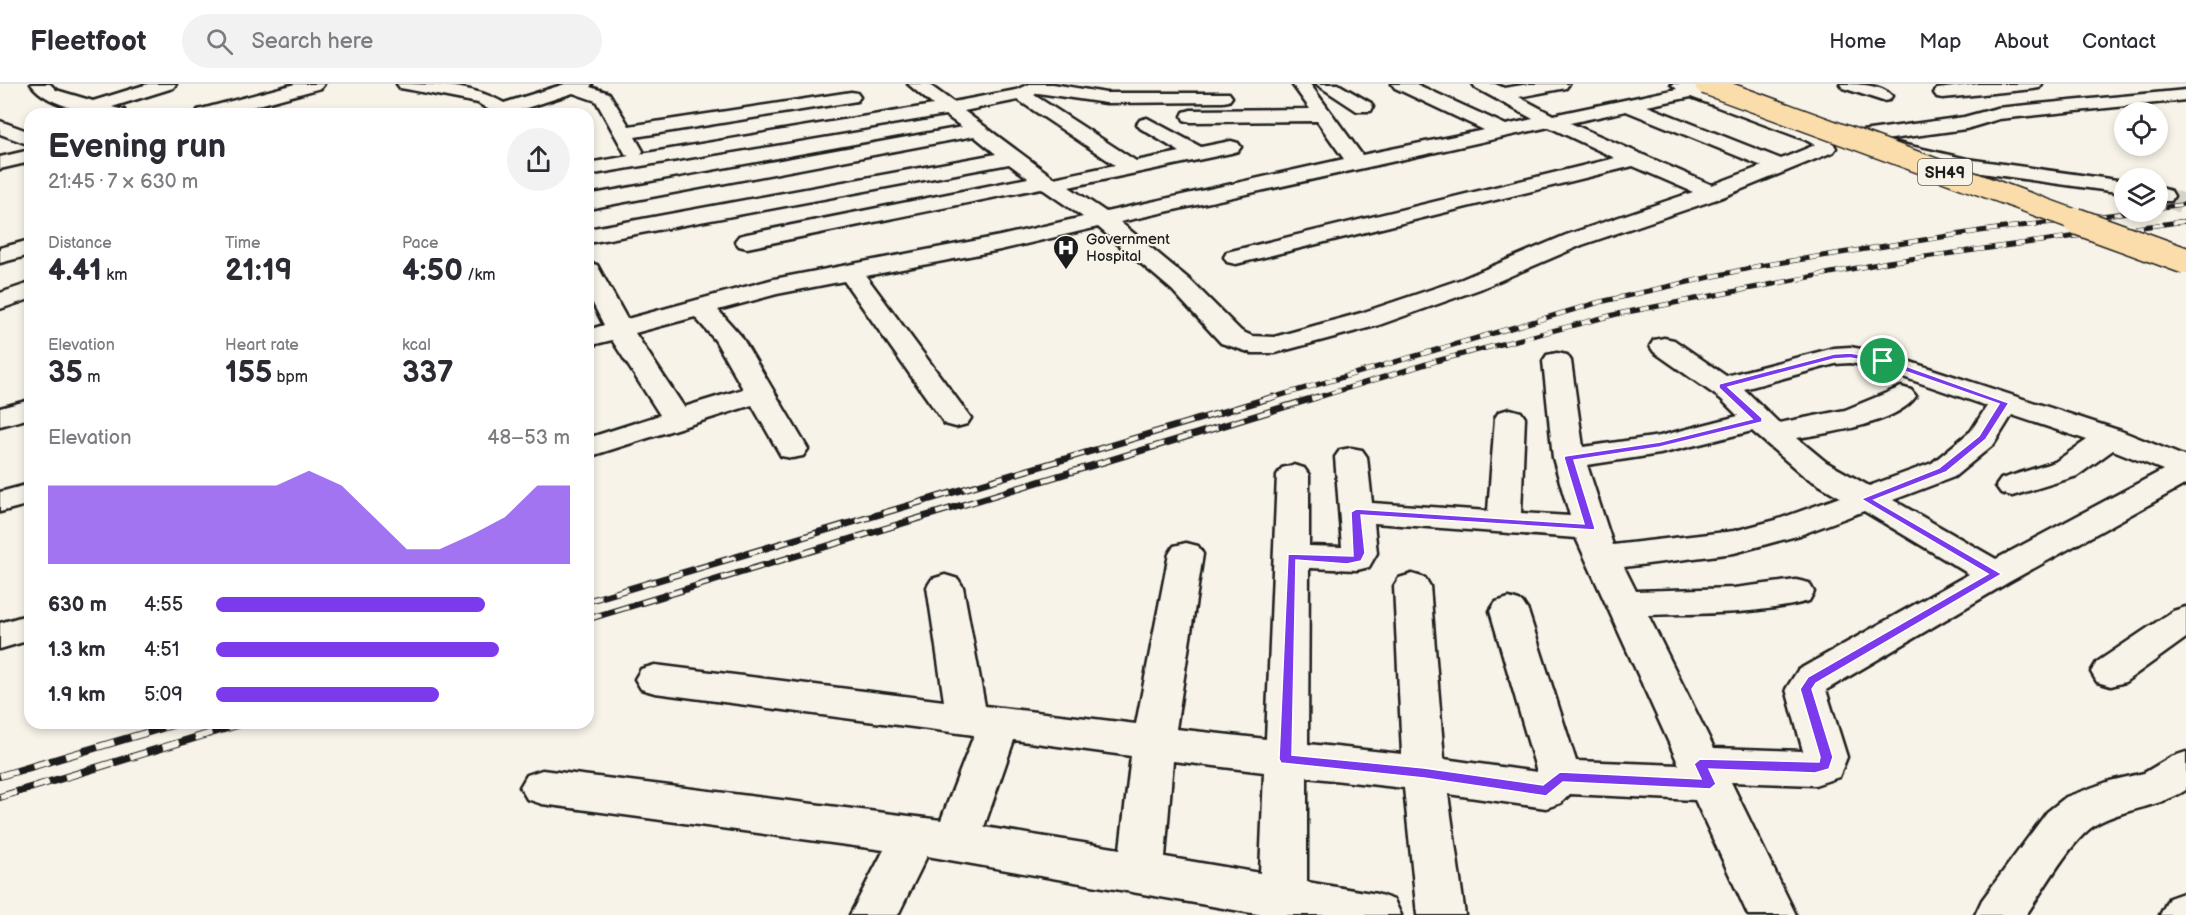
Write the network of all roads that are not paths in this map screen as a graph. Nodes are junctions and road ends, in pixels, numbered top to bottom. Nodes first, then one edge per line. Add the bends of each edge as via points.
1 (40, 84) edge
2 (167, 84) edge
3 (315, 84) edge
4 (406, 84) edge
5 (917, 84) edge
6 (1301, 84) edge
7 (1325, 84) edge
8 (1401, 84) edge
9 (1482, 84) edge
10 (1560, 84) edge
11 (1721, 84) edge
12 (1849, 84) edge
13 (2033, 84) edge
14 (2117, 84) edge
15 (616, 86) dead end
16 (1691, 86) edge
17 (580, 87) edge
18 (1034, 89) edge
19 (845, 90) edge
20 (1148, 91) edge
21 (768, 92) dead end
22 (1943, 93) dead end
23 (1503, 94) junction
24 (2186, 95) edge
25 (1883, 96) dead end
26 (1223, 97) dead end
27 (2162, 97) junction
28 (250, 103) junction
29 (1625, 104) junction
30 (92, 107) junction
31 (1364, 107) dead end
32 (96, 108) edge
33 (230, 108) edge
34 (263, 108) edge
35 (499, 108) edge
36 (518, 108) edge
37 (782, 108) junction
38 (951, 108) junction
39 (1323, 115) junction
40 (1187, 116) dead end
41 (879, 120) junction
42 (1550, 121) junction
43 (1147, 124) dead end
44 (0, 127) edge
45 (977, 130) junction
46 (1503, 131) junction
47 (622, 133) junction
48 (24, 137) edge
49 (1862, 137) junction
50 (1232, 147) dead end
51 (1197, 153) junction
52 (1011, 157) junction
53 (24, 158) edge
54 (1635, 159) junction
55 (639, 160) junction
56 (1357, 163) junction
57 (0, 164) edge
58 (1779, 165) junction
59 (1132, 167) junction
60 (594, 168) edge
61 (1047, 183) junction
62 (2114, 186) edge
63 (1712, 193) junction
64 (802, 195) junction
65 (594, 201) edge
66 (720, 210) junction
67 (1103, 220) junction
68 (594, 235) edge
69 (24, 249) edge
70 (850, 252) junction
71 (0, 256) edge
72 (1236, 257) dead end
73 (2186, 261) edge
74 (760, 264) junction
75 (594, 281) edge
76 (24, 293) edge
77 (0, 301) edge
78 (699, 306) junction
79 (619, 329) junction
80 (594, 336) edge
81 (1664, 346) dead end
82 (1557, 361) dead end
83 (1722, 386) junction
84 (760, 393) junction
85 (1901, 396) dead end
86 (2004, 403) junction
87 (24, 411) edge
88 (0, 417) edge
89 (956, 418) dead end
90 (1510, 418) dead end
91 (676, 419) junction
92 (1766, 426) junction
93 (2110, 438) junction
94 (594, 446) edge
95 (792, 450) dead end
96 (1351, 457) dead end
97 (1569, 458) junction
98 (1293, 475) dead end
99 (2182, 476) edge
100 (2012, 486) dead end
101 (24, 496) edge
102 (1866, 499) junction
103 (0, 502) edge
104 (1356, 512) junction
105 (1504, 522) junction
106 (1596, 543) junction
107 (1186, 554) dead end
108 (1291, 556) junction
109 (1996, 574) junction
110 (1412, 586) dead end
111 (945, 587) dead end
112 (1796, 592) dead end
113 (1623, 604) junction
114 (1509, 611) dead end
115 (2186, 620) edge
116 (24, 629) edge
117 (0, 636) edge
118 (2111, 672) dead end
119 (655, 679) dead end
120 (983, 721) junction
121 (1153, 743) junction
122 (1286, 759) junction
123 (2186, 770) edge
124 (1424, 773) junction
125 (1705, 774) junction
126 (1560, 777) junction
127 (542, 787) dead end
128 (935, 839) junction
129 (1141, 872) junction
130 (1283, 898) junction
131 (874, 915) edge
132 (1377, 915) edge
133 (1441, 915) edge
134 (1772, 915) edge
135 (1999, 915) edge

1 - 30 street via 50,94
2 - 30 street
3 - 28 street
4 - 35 street via 469,95
5 - 38 street
6 - 39 street
7 - 31 street
8 - 46 street
9 - 23 street
10 - 23 street
11 - 49 street
12 - 25 street
13 - 22 street
14 - 27 street
15 - 17 street
16 - 29 street via 1684,94
16 - 58 street via 1825,144 1822,151
16 - 73 main road, SH49, bridge
17 - 36 street
17 - 47 street via 606,100
18 - 20 street via 1098,97
18 - 38 street
18 - 59 street
19 - 37 street
19 - 41 street
20 - 26 street
21 - 37 street
23 - 42 street
24 - 27 street
27 - 49 street via 1997,114 1956,125
28 - 33 street
28 - 34 street
29 - 42 street
29 - 58 street
30 - 32 street
37 - 47 street
38 - 41 street
38 - 45 street
39 - 40 street
39 - 56 street
41 - 55 street
42 - 46 street
42 - 54 street
43 - 51 street
44 - 48 street
45 - 52 street
45 - 65 street
46 - 56 street
47 - 55 street
49 - 62 street via 1959,164
50 - 51 street
51 - 59 street
52 - 61 street
52 - 64 street
53 - 57 street
54 - 63 street
54 - 72 street
55 - 60 street
56 - 67 street
58 - 63 street
59 - 61 street
61 - 67 street
61 - 70 street
63 - 67 street via 1605,229 1471,284 1370,319 1263,346 1231,337 1174,279
64 - 66 street
64 - 70 street
66 - 68 street
66 - 74 street
67 - 70 street via 1000,243
69 - 71 street
70 - 74 street
70 - 74 street
70 - 89 street
74 - 78 street
75 - 79 street
76 - 77 street
78 - 79 street
78 - 84 street via 727,336
79 - 80 street
79 - 91 street
81 - 83 street
82 - 97 street
83 - 86 street via 1850,355 1883,361
83 - 92 street
84 - 91 street
84 - 95 street
85 - 92 street via 1886,406 1837,422
86 - 93 street
86 - 102 street via 1983,437 1943,470
87 - 88 street
90 - 105 street
91 - 94 street
92 - 97 street
92 - 102 street via 1815,469
93 - 99 street
93 - 100 street via 2066,469
96 - 104 street
97 - 106 street
98 - 108 street
99 - 109 street
101 - 103 street
102 - 106 street via 1788,528 1734,542
102 - 109 street
104 - 105 street
104 - 108 street via 1360,553 1357,559
105 - 106 street
106 - 113 street
107 - 121 street
108 - 122 street
109 - 125 street via 1812,680 1806,689 1827,757 1824,765
110 - 124 street
111 - 120 street
112 - 113 street via 1734,600
113 - 125 street
114 - 126 street
115 - 118 street
116 - 117 street
119 - 120 street
120 - 121 street
120 - 128 street
121 - 122 street
121 - 129 street
122 - 124 street
122 - 130 street
123 - 135 street via 2155,788 2082,810 2063,825
124 - 126 street via 1546,791
124 - 133 street
125 - 126 street
125 - 134 street
127 - 128 street
128 - 129 street
128 - 131 street
129 - 130 street
130 - 132 street

